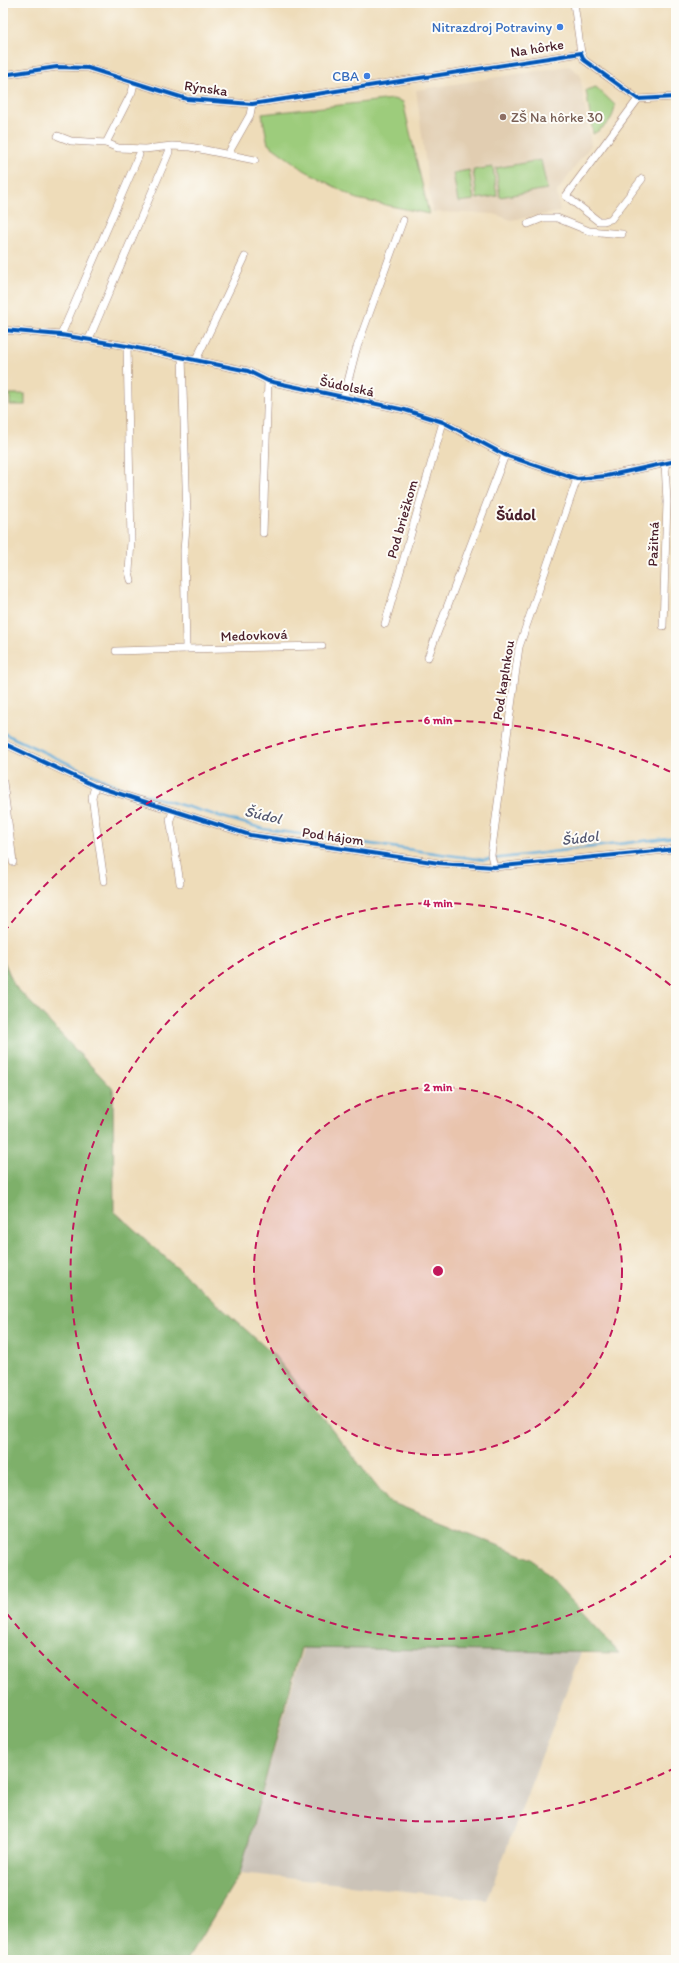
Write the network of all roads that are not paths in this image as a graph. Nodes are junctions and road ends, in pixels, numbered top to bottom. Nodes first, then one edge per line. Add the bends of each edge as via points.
1 (574, 3) edge
2 (581, 52) junction
3 (3, 75) edge
4 (409, 79) joint
5 (134, 83) junction
6 (676, 97) edge
7 (638, 99) junction
8 (252, 104) junction
9 (58, 136) dead end
10 (106, 143) junction
11 (168, 152) dead end
12 (228, 154) junction
13 (140, 155) dead end
14 (256, 160) dead end
15 (642, 179) dead end
16 (403, 220) dead end
17 (604, 221) junction
18 (528, 224) dead end
19 (604, 232) junction
20 (622, 234) dead end
21 (245, 257) dead end
22 (3, 330) edge
23 (61, 334) junction
24 (89, 339) junction
25 (127, 346) junction
26 (182, 357) junction
27 (196, 360) junction
28 (268, 381) junction
29 (344, 397) junction
30 (443, 422) junction
31 (505, 455) junction
32 (676, 461) edge
33 (665, 463) junction
34 (577, 479) junction
35 (263, 533) dead end
36 (131, 580) dead end
37 (385, 624) dead end
38 (663, 626) dead end
39 (322, 646) dead end
40 (186, 650) junction
41 (116, 651) dead end
42 (428, 657) dead end
43 (3, 743) edge
44 (3, 782) edge
45 (95, 786) junction
46 (173, 812) junction
47 (676, 849) edge
48 (13, 862) dead end
49 (494, 866) junction
50 (104, 881) dead end
51 (180, 883) dead end

1 - 2 street, Na hôrke
2 - 4 street, Na hôrke
2 - 7 street, Na hôrke via 584,60
3 - 5 street, Rýnska via 77,66 99,70
4 - 8 street, Rýnska
5 - 8 street, Rýnska via 187,99
5 - 10 street
6 - 7 street
7 - 17 street via 566,196 598,221
8 - 12 street via 250,115
9 - 10 street via 71,141
10 - 12 street via 128,149 172,146
11 - 24 street
12 - 14 street
13 - 23 street
15 - 17 street via 611,219
16 - 29 street via 356,350
17 - 19 street
18 - 19 street via 543,218 557,218 589,231
19 - 20 street
21 - 27 street
22 - 23 street, Šúdolská
23 - 24 street, Šúdolská
24 - 25 street, Šúdolská
25 - 26 street, Šúdolská
25 - 36 street
26 - 27 street, Šúdolská
26 - 40 street via 187,516 184,550
27 - 28 street, Šúdolská via 248,371
28 - 29 street, Šúdolská
28 - 35 street
29 - 30 street, Šúdolská via 404,410
30 - 31 street, Šúdolská
30 - 37 street, Pod briežkom
31 - 34 street, Šúdolská
31 - 42 street
32 - 33 street, Šúdolská
33 - 34 street, Šúdolská via 606,476
33 - 38 street, Pažitná via 667,502
34 - 49 street, Pod kaplnkou via 519,647 491,856
39 - 40 street, Medovková
40 - 41 street, Medovková
43 - 45 street, Pod hájom
44 - 48 street
45 - 46 street, Pod hájom
45 - 50 street via 92,797
46 - 49 street, Pod hájom via 250,835 439,863
46 - 51 street via 170,819
47 - 49 street, Pod hájom

